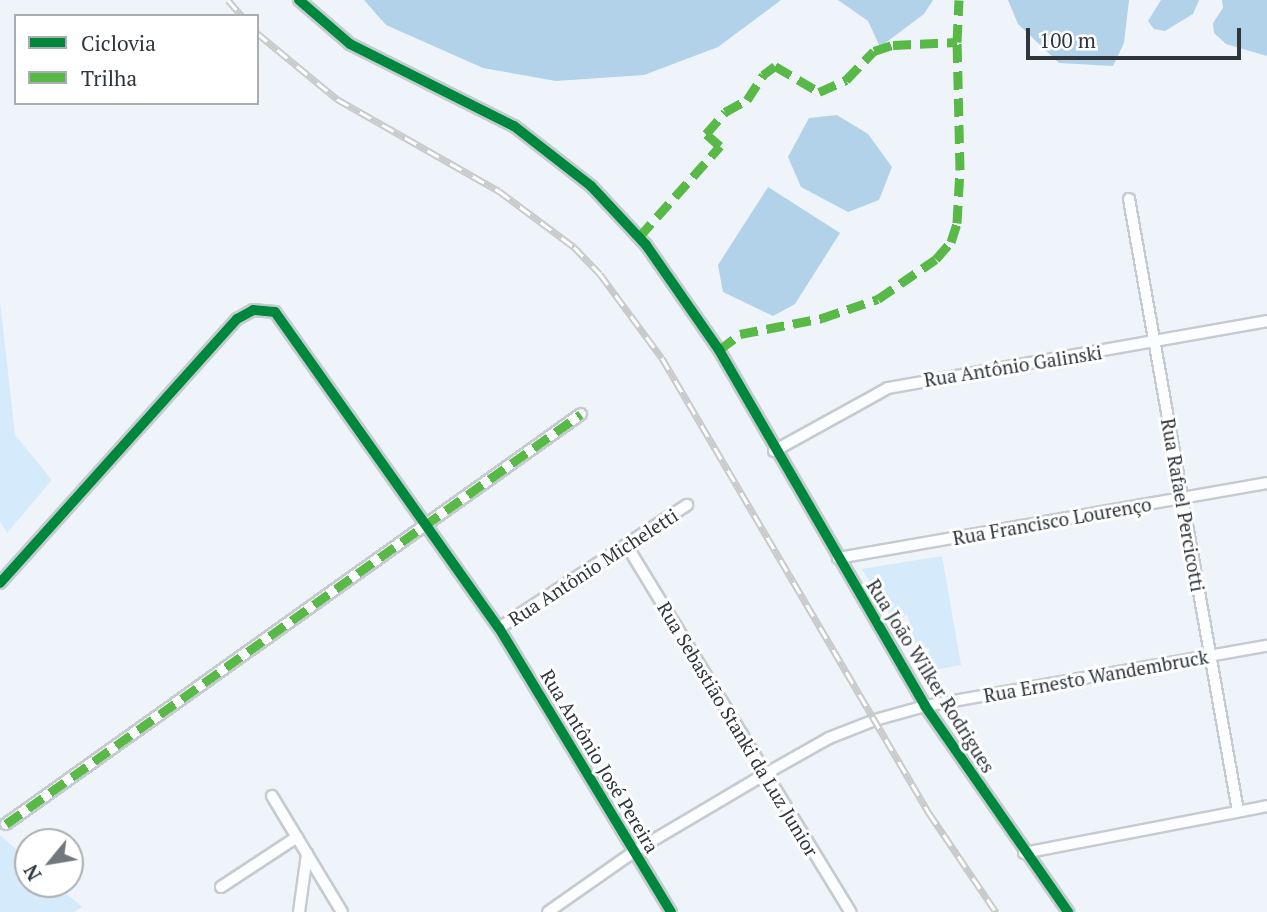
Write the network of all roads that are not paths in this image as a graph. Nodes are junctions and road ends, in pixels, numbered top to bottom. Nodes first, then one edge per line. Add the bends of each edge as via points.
1 (299, 0) edge
2 (1129, 199) dead end
3 (1267, 321) edge
4 (1154, 343) junction
5 (581, 414) dead end
6 (774, 451) junction
7 (1267, 483) edge
8 (1182, 498) junction
9 (687, 505) dead end
10 (429, 524) junction
11 (627, 546) junction
12 (838, 558) junction
13 (0, 583) edge
14 (499, 628) junction
15 (1267, 646) edge
16 (1210, 656) junction
17 (925, 706) junction
18 (767, 773) junction
19 (272, 796) dead end
20 (1267, 806) edge
21 (1238, 811) junction
22 (6, 824) dead end
23 (297, 837) junction
24 (635, 851) junction
25 (1024, 853) junction
26 (307, 854) junction
27 (221, 887) dead end
28 (299, 912) edge
29 (342, 912) edge
30 (548, 912) edge
31 (671, 912) edge
32 (850, 912) edge
33 (1068, 912) edge

1 - 6 street, Rua João Wilker Rodrigues via 351,44 514,127 591,186 646,245 684,295
2 - 4 street, Rua Rafael Percicotti
3 - 4 street, Rua Antônio Galinski
4 - 6 street, Rua Antônio Galinski via 888,388
4 - 8 street, Rua Rafael Percicotti
5 - 10 street
6 - 12 street, Rua João Wilker Rodrigues
7 - 8 street, Rua Francisco Lourenço
8 - 12 street, Rua Francisco Lourenço
8 - 16 street, Rua Rafael Percicotti
9 - 11 street, Rua Antônio Micheletti
10 - 13 street, Rua Antônio José Pereira via 275,312 253,310 237,319
10 - 14 street, Rua Antônio José Pereira
10 - 22 street
11 - 14 street, Rua Antônio Micheletti
11 - 18 street, Rua Sebastião Stanki da Luz Junior
12 - 17 street, Rua João Wilker Rodrigues
14 - 24 street, Rua Antônio José Pereira
15 - 16 street, Rua Ernesto Wandembruck
16 - 17 street, Rua Ernesto Wandembruck
16 - 21 street, Rua Rafael Percicotti
17 - 18 street, Rua Ernesto Wandembruck via 829,738
17 - 25 street, Rua João Wilker Rodrigues
18 - 24 street, Rua Ernesto Wandembruck
18 - 32 street, Rua Sebastião Stanki da Luz Junior
19 - 23 street
20 - 21 street
21 - 25 street
23 - 26 street
23 - 27 street
24 - 30 street, Rua Ernesto Wandembruck
24 - 31 street, Rua Antônio José Pereira
25 - 33 street, Rua João Wilker Rodrigues
26 - 28 street
26 - 29 street

